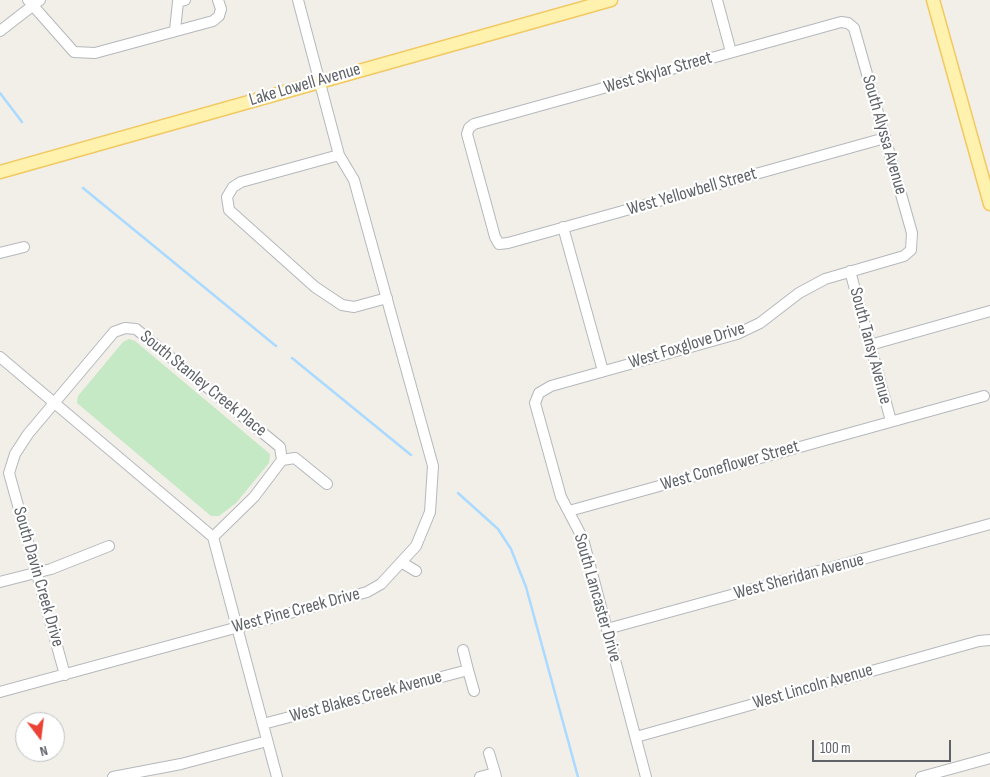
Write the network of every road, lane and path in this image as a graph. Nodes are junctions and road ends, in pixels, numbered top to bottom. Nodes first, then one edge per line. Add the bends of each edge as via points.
1 (185, 0) edge
2 (218, 0) edge
3 (298, 0) edge
4 (612, 0) edge
5 (717, 0) edge
6 (933, 0) edge
7 (34, 2) edge
8 (848, 23) joint
9 (175, 30) junction
10 (0, 31) edge
11 (731, 52) junction
12 (319, 81) junction
13 (885, 138) junction
14 (339, 155) junction
15 (0, 172) edge
16 (990, 204) edge
17 (564, 228) junction
18 (500, 244) joint
19 (24, 247) dead end
20 (910, 250) joint
21 (0, 253) edge
22 (850, 271) junction
23 (387, 298) junction
24 (990, 311) edge
25 (870, 345) junction
26 (0, 357) edge
27 (603, 371) junction
28 (539, 393) joint
29 (984, 396) dead end
30 (53, 403) junction
31 (891, 421) junction
32 (282, 460) junction
33 (4, 474) edge
34 (327, 484) dead end
35 (569, 511) junction
36 (990, 524) edge
37 (213, 537) junction
38 (109, 546) dead end
39 (402, 562) junction
40 (416, 571) dead end
41 (37, 573) junction
42 (0, 582) edge
43 (237, 627) junction
44 (607, 629) junction
45 (990, 640) edge
46 (463, 650) dead end
47 (468, 670) junction
48 (65, 675) junction
49 (474, 691) dead end
50 (0, 692) edge
51 (263, 724) junction
52 (636, 737) junction
53 (268, 741) junction
54 (490, 753) dead end
55 (990, 758) edge
56 (495, 775) edge
57 (113, 777) edge
58 (277, 777) edge
59 (480, 777) edge
60 (646, 777) edge
61 (920, 777) edge

1 - 9 street via 178,2
2 - 9 street via 221,9 213,21
3 - 12 street, West Pine Creek Drive
4 - 12 main road, Lake Lowell Avenue
5 - 11 street
6 - 16 main road
7 - 9 street via 74,52 95,53
7 - 10 street
8 - 11 street, West Skylar Street via 841,22
8 - 13 street, South Alyssa Avenue via 854,28
11 - 18 street, West Skylar Street via 483,121 469,128 467,134 495,237
12 - 14 street, West Pine Creek Drive
12 - 15 main road, Lake Lowell Avenue
13 - 17 street, West Yellowbell Street
13 - 20 street, South Alyssa Avenue via 912,232
14 - 23 street, West Pine Creek Drive via 354,180
14 - 23 street via 241,182 227,197 229,210 315,287 342,304 354,307
17 - 18 street, West Yellowbell Street
17 - 27 street
19 - 21 street
20 - 22 street, West Foxglove Drive via 904,256
22 - 25 street, South Tansy Avenue
22 - 27 street, West Foxglove Drive via 825,279 799,293 760,323 737,334
23 - 39 street, West Pine Creek Drive via 433,466 430,512 416,546
24 - 25 street
25 - 31 street, South Tansy Avenue
26 - 30 street
27 - 28 street, West Foxglove Drive via 551,386
28 - 35 street, South Lancaster Drive via 535,403 561,497
29 - 31 street, West Coneflower Street
30 - 32 street, South Stanley Creek Place via 114,332 136,329 280,447
30 - 33 street, South Davin Creek Drive
30 - 37 street
31 - 35 street, West Coneflower Street
32 - 34 street via 295,458
32 - 37 street via 254,497
33 - 41 street, South Davin Creek Drive
35 - 44 street, South Lancaster Drive via 583,539
36 - 44 street, West Sheridan Avenue
37 - 43 street
38 - 41 street
39 - 40 street
39 - 43 street, West Pine Creek Drive via 367,592
41 - 42 street
41 - 48 street, South Davin Creek Drive
43 - 48 street, West Pine Creek Drive
43 - 51 street
44 - 52 street, South Lancaster Drive
45 - 52 street, West Lincoln Avenue
46 - 47 street
47 - 49 street
47 - 51 street, West Blakes Creek Avenue
48 - 50 street, West Pine Creek Drive
51 - 53 street
52 - 60 street, South Lancaster Drive
53 - 57 street via 181,764
53 - 58 street
54 - 56 street
55 - 61 street
56 - 59 street

